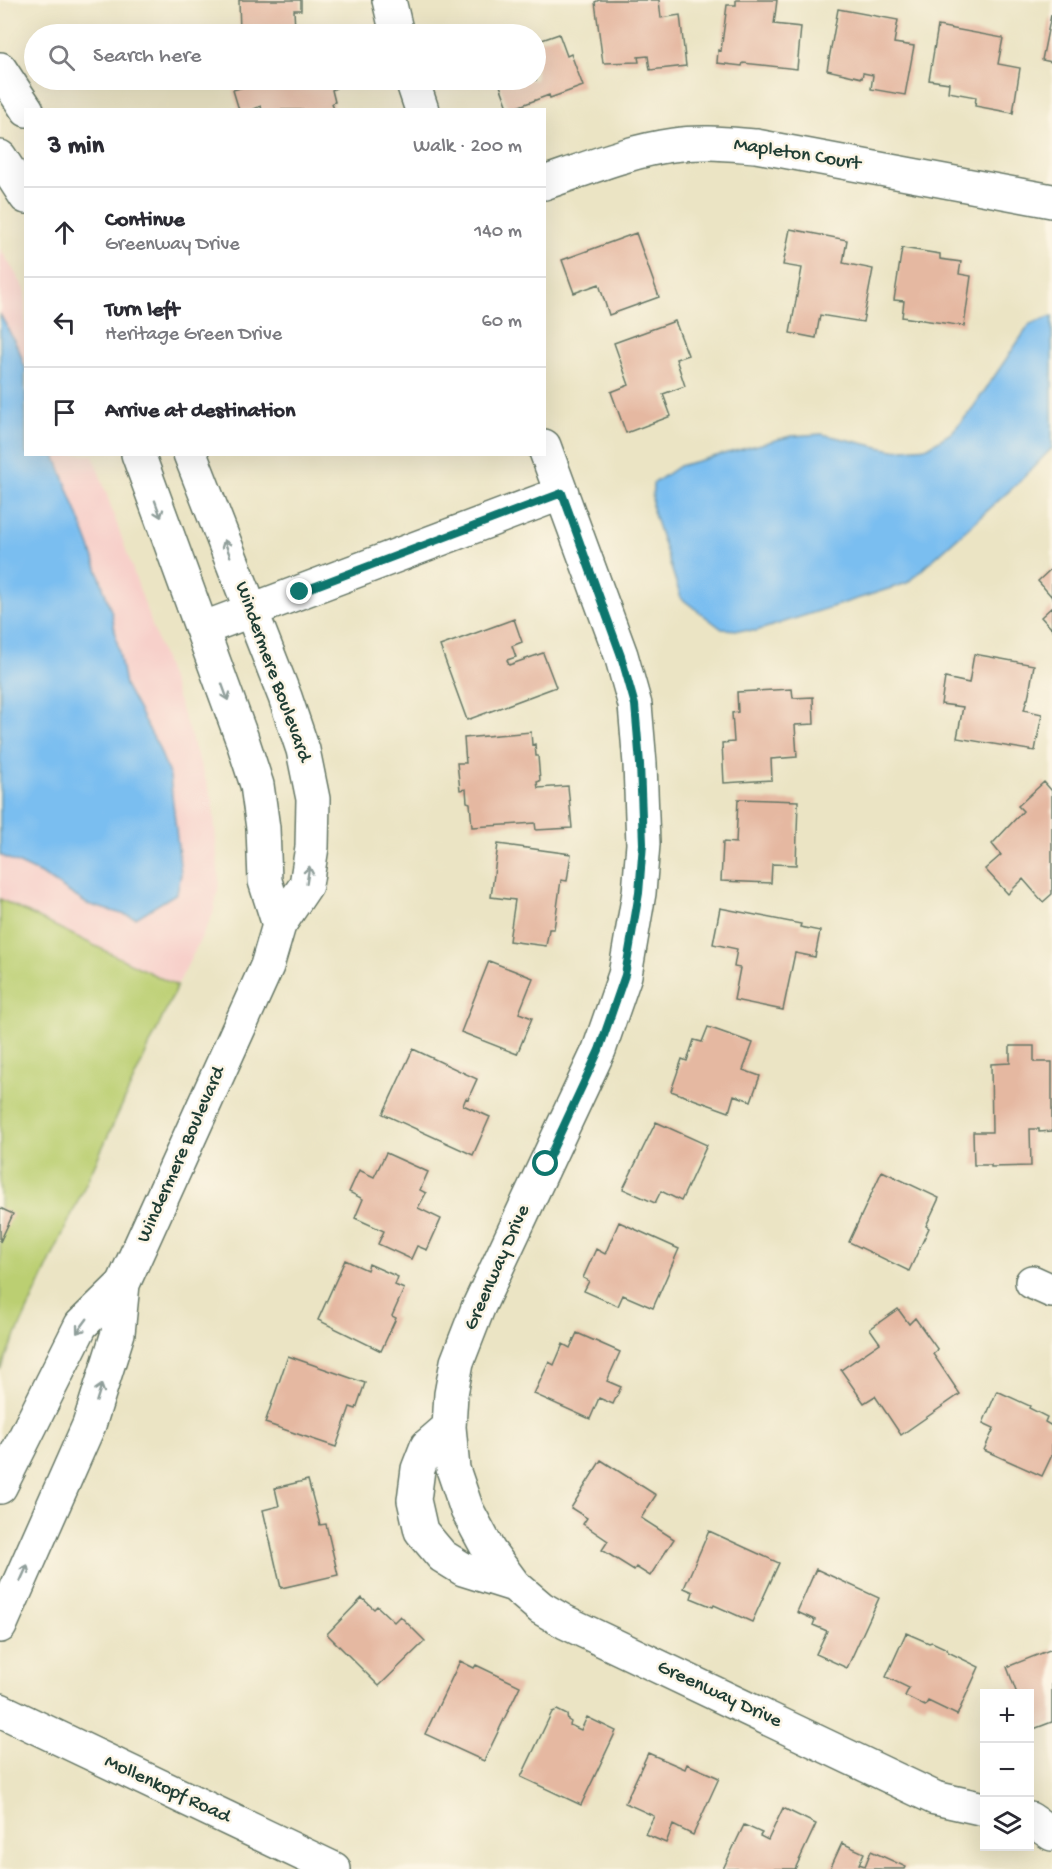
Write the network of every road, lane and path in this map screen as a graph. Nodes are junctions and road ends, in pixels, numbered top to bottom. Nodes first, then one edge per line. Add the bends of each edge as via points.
1 (389, 0) edge
2 (395, 24) edge
3 (0, 69) edge
4 (415, 90) edge
5 (26, 108) edge
6 (421, 108) edge
7 (0, 157) edge
8 (546, 182) edge
9 (24, 194) edge
10 (1052, 201) edge
11 (546, 451) edge
12 (139, 456) edge
13 (191, 456) edge
14 (562, 493) junction
15 (251, 610) junction
16 (202, 628) junction
17 (279, 925) junction
18 (123, 1284) junction
19 (449, 1427) junction
20 (0, 1487) edge
21 (514, 1585) junction
22 (0, 1626) edge
23 (0, 1710) edge
24 (1052, 1807) edge
25 (980, 1808) edge
26 (1034, 1810) edge
27 (1034, 1822) edge
28 (1052, 1834) edge
29 (334, 1869) edge

1 - 2 street
3 - 5 street
4 - 6 street
7 - 9 street
8 - 10 street, Mapleton Court via 635,153 711,142 756,146
11 - 14 street, Greenway Drive
12 -> 16 street
15 -> 13 street, Windermere Boulevard
14 - 15 street
14 - 19 street, Greenway Drive via 635,705 643,844 639,893 625,975 599,1050 478,1308 457,1362
15 - 16 street
17 -> 15 street, Windermere Boulevard via 306,885 314,799 303,750
16 -> 17 street via 256,785 265,881
17 - 18 street, Windermere Boulevard via 267,966
18 -> 20 street, Windermere Boulevard via 81,1324
22 -> 18 street, Windermere Boulevard via 89,1425 118,1333
19 - 21 street, Greenway Drive via 453,1469 467,1510 489,1551
19 - 21 street via 427,1446 418,1469 414,1500 422,1531 442,1556 463,1569
21 - 25 street, Greenway Drive via 565,1623 935,1798
23 - 29 street, Mollenkopf Road
24 - 26 street
27 - 28 street

